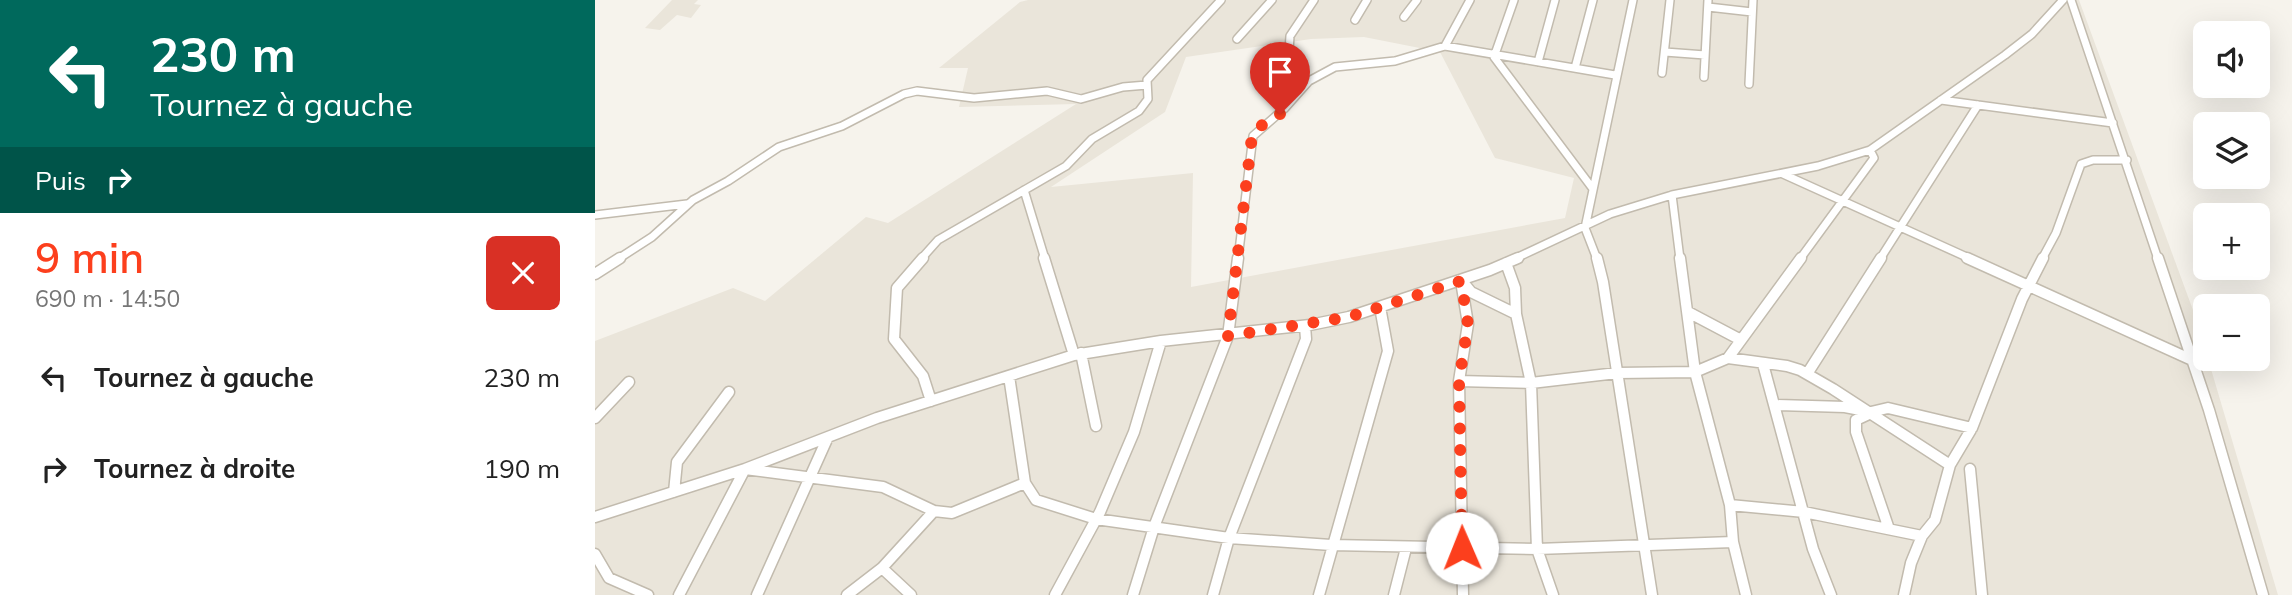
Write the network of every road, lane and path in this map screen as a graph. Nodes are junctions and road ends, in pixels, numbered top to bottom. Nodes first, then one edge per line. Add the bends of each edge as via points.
1 (1221, 0) edge
2 (1272, 0) edge
3 (1314, 0) edge
4 (1367, 0) edge
5 (1417, 0) edge
6 (1470, 0) edge
7 (1514, 0) edge
8 (1555, 0) edge
9 (1593, 0) edge
10 (1633, 0) edge
11 (1670, 0) edge
12 (1753, 0) edge
13 (2063, 0) edge
14 (2071, 0) edge
15 (1708, 4) edge
16 (1752, 12) junction
17 (1404, 17) dead end
18 (1355, 20) dead end
19 (1237, 39) dead end
20 (1445, 46) junction
21 (1665, 52) junction
22 (1494, 54) junction
23 (1705, 55) junction
24 (1538, 62) junction
25 (1575, 68) junction
26 (1662, 73) dead end
27 (1615, 75) junction
28 (1705, 77) dead end
29 (1749, 84) dead end
30 (1147, 85) junction
31 (1941, 100) junction
32 (1978, 105) junction
33 (1285, 108) junction
34 (2113, 123) junction
35 (1870, 150) junction
36 (2126, 160) junction
37 (1781, 174) junction
38 (1593, 189) junction
39 (1024, 190) junction
40 (1672, 195) junction
41 (1843, 202) junction
42 (689, 204) junction
43 (595, 215) edge
44 (1585, 228) junction
45 (1900, 228) junction
46 (1506, 263) junction
47 (595, 274) edge
48 (1461, 281) junction
49 (2029, 286) junction
50 (1380, 307) junction
51 (1688, 312) junction
52 (1516, 314) junction
53 (1305, 326) junction
54 (1228, 336) junction
55 (1741, 340) junction
56 (1161, 341) junction
57 (1078, 354) junction
58 (1728, 358) junction
59 (2192, 360) junction
60 (1763, 364) junction
61 (1695, 372) junction
62 (1618, 373) junction
63 (1807, 374) junction
64 (1009, 376) junction
65 (1459, 381) junction
66 (629, 382) dead end
67 (1531, 383) junction
68 (729, 392) dead end
69 (931, 401) junction
70 (1775, 405) junction
71 (1871, 412) junction
72 (595, 418) edge
73 (1096, 426) dead end
74 (1972, 428) junction
75 (828, 437) junction
76 (1950, 465) junction
77 (745, 469) junction
78 (1970, 469) dead end
79 (809, 477) junction
80 (1025, 483) junction
81 (674, 492) junction
82 (1730, 505) junction
83 (934, 511) junction
84 (1804, 512) junction
85 (595, 517) edge
86 (1096, 519) junction
87 (1154, 527) junction
88 (1889, 529) junction
89 (1922, 536) junction
90 (1229, 538) junction
91 (1734, 542) junction
92 (1644, 543) junction
93 (1331, 545) junction
94 (1406, 548) junction
95 (1462, 548) junction
96 (1538, 549) junction
97 (595, 554) edge
98 (883, 568) junction
99 (648, 595) edge
100 (679, 595) edge
101 (757, 595) edge
102 (847, 595) edge
103 (911, 595) edge
104 (1055, 595) edge
105 (1133, 595) edge
106 (1213, 595) edge
107 (1319, 595) edge
108 (1394, 595) edge
109 (1463, 595) edge
110 (1553, 595) edge
111 (1652, 595) edge
112 (1746, 595) edge
113 (1831, 595) edge
114 (1904, 595) edge
115 (1982, 595) edge
116 (2263, 595) edge

1 - 30 street
2 - 19 street
3 - 33 street via 1290,36
4 - 18 street
5 - 17 street
6 - 20 street
7 - 22 street
8 - 24 street
9 - 25 street
10 - 27 street
11 - 21 street
12 - 16 street
13 - 31 street via 2032,34
14 - 34 street
15 - 16 street
15 - 23 street
16 - 29 street
20 - 22 street
20 - 33 street via 1395,61 1335,67 1309,81
21 - 23 street
21 - 26 street
22 - 24 street
22 - 38 street
23 - 28 street
24 - 25 street
25 - 27 street
27 - 38 street
30 - 39 street via 1148,99 1139,111 1092,139 1066,166
30 - 42 street via 1081,99 1047,91 974,99 925,91 904,94 842,127 779,147
31 - 32 street
31 - 35 street
32 - 34 street
32 - 45 street
33 - 54 street via 1252,136
34 - 36 street
35 - 37 street
35 - 41 street via 1874,158
36 - 49 street via 2081,164 2056,233
36 - 59 street
37 - 40 street
37 - 41 street
38 - 44 street
39 - 57 street
39 - 69 street via 938,240 897,288 894,339 923,376
40 - 44 street via 1611,214
40 - 51 street
41 - 45 street
41 - 55 street
42 - 43 street
42 - 47 street via 652,237
44 - 46 street
44 - 62 street via 1603,282
45 - 49 street
45 - 63 street
46 - 48 street
46 - 52 street via 1515,288
48 - 50 street
48 - 52 street via 1471,292
48 - 65 street via 1468,324
49 - 59 street
49 - 74 street
50 - 53 street
50 - 93 street via 1388,351
51 - 55 street
51 - 61 street
52 - 67 street
53 - 54 street
53 - 90 street via 1305,339
54 - 56 street
54 - 87 street
55 - 58 street
56 - 57 street
56 - 86 street via 1134,432
57 - 64 street
57 - 73 street
58 - 60 street
58 - 61 street
59 - 116 street
60 - 63 street
60 - 70 street
61 - 62 street
61 - 82 street
62 - 67 street
62 - 92 street
63 - 71 street
64 - 69 street
64 - 80 street
65 - 67 street
65 - 95 street
66 - 72 street
67 - 96 street
68 - 81 street via 677,463
69 - 75 street
70 - 71 street
70 - 84 street
71 - 74 street via 1888,408
71 - 76 street
71 - 88 street via 1856,420 1856,432
74 - 76 street
75 - 77 street
75 - 79 street
76 - 89 street via 1935,520
77 - 79 street
77 - 81 street
77 - 100 street
78 - 115 street
79 - 83 street via 883,487
79 - 101 street
80 - 83 street via 952,513
80 - 86 street via 1036,500
81 - 85 street
82 - 84 street
82 - 91 street
83 - 98 street
84 - 88 street
84 - 113 street
86 - 87 street
86 - 104 street
87 - 90 street
87 - 105 street
88 - 89 street
89 - 114 street
90 - 93 street
90 - 106 street
91 - 92 street
91 - 112 street
92 - 96 street
92 - 111 street
93 - 94 street
93 - 107 street
94 - 95 street
94 - 108 street
95 - 96 street
95 - 109 street
96 - 110 street
97 - 99 street via 609,578
98 - 102 street
98 - 103 street

